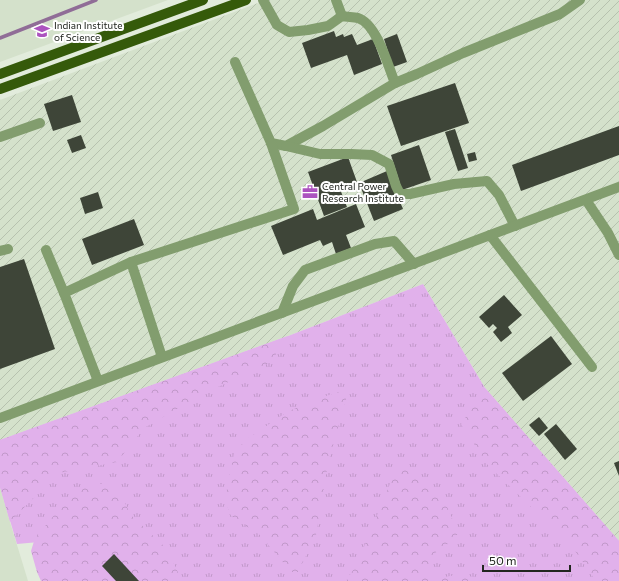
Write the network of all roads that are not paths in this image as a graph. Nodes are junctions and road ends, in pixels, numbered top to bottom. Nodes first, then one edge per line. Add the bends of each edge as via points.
1 (204, 0) edge
2 (246, 0) edge
3 (263, 0) edge
4 (336, 0) edge
5 (580, 0) edge
6 (342, 16) junction
7 (234, 62) dead end
8 (0, 74) edge
9 (395, 83) junction
10 (0, 89) edge
11 (40, 123) dead end
12 (0, 137) edge
13 (271, 143) junction
14 (286, 146) junction
15 (619, 188) edge
16 (586, 200) junction
17 (515, 226) junction
18 (490, 235) junction
19 (46, 250) dead end
20 (619, 255) edge
21 (131, 262) junction
22 (414, 264) junction
23 (64, 293) junction
24 (282, 312) junction
25 (162, 357) junction
26 (592, 367) dead end
27 (98, 381) junction
28 (0, 418) edge

1 - 8 main road
2 - 10 main road
3 - 6 lane via 277,25 289,32 328,26
4 - 6 lane
5 - 9 lane via 560,14
6 - 9 lane via 359,19 369,25 381,46
7 - 13 lane
9 - 14 lane
11 - 12 lane
13 - 14 lane
13 - 21 lane via 294,209
14 - 17 lane via 320,154 372,155 389,164 400,194 487,181 499,195
15 - 16 lane
16 - 17 lane
16 - 20 lane
17 - 18 lane
18 - 22 lane
18 - 26 lane
19 - 23 lane
21 - 23 lane
21 - 25 lane
22 - 24 lane
22 - 24 lane via 394,241 375,244 305,270
23 - 27 lane
24 - 25 lane
25 - 27 lane
27 - 28 lane

